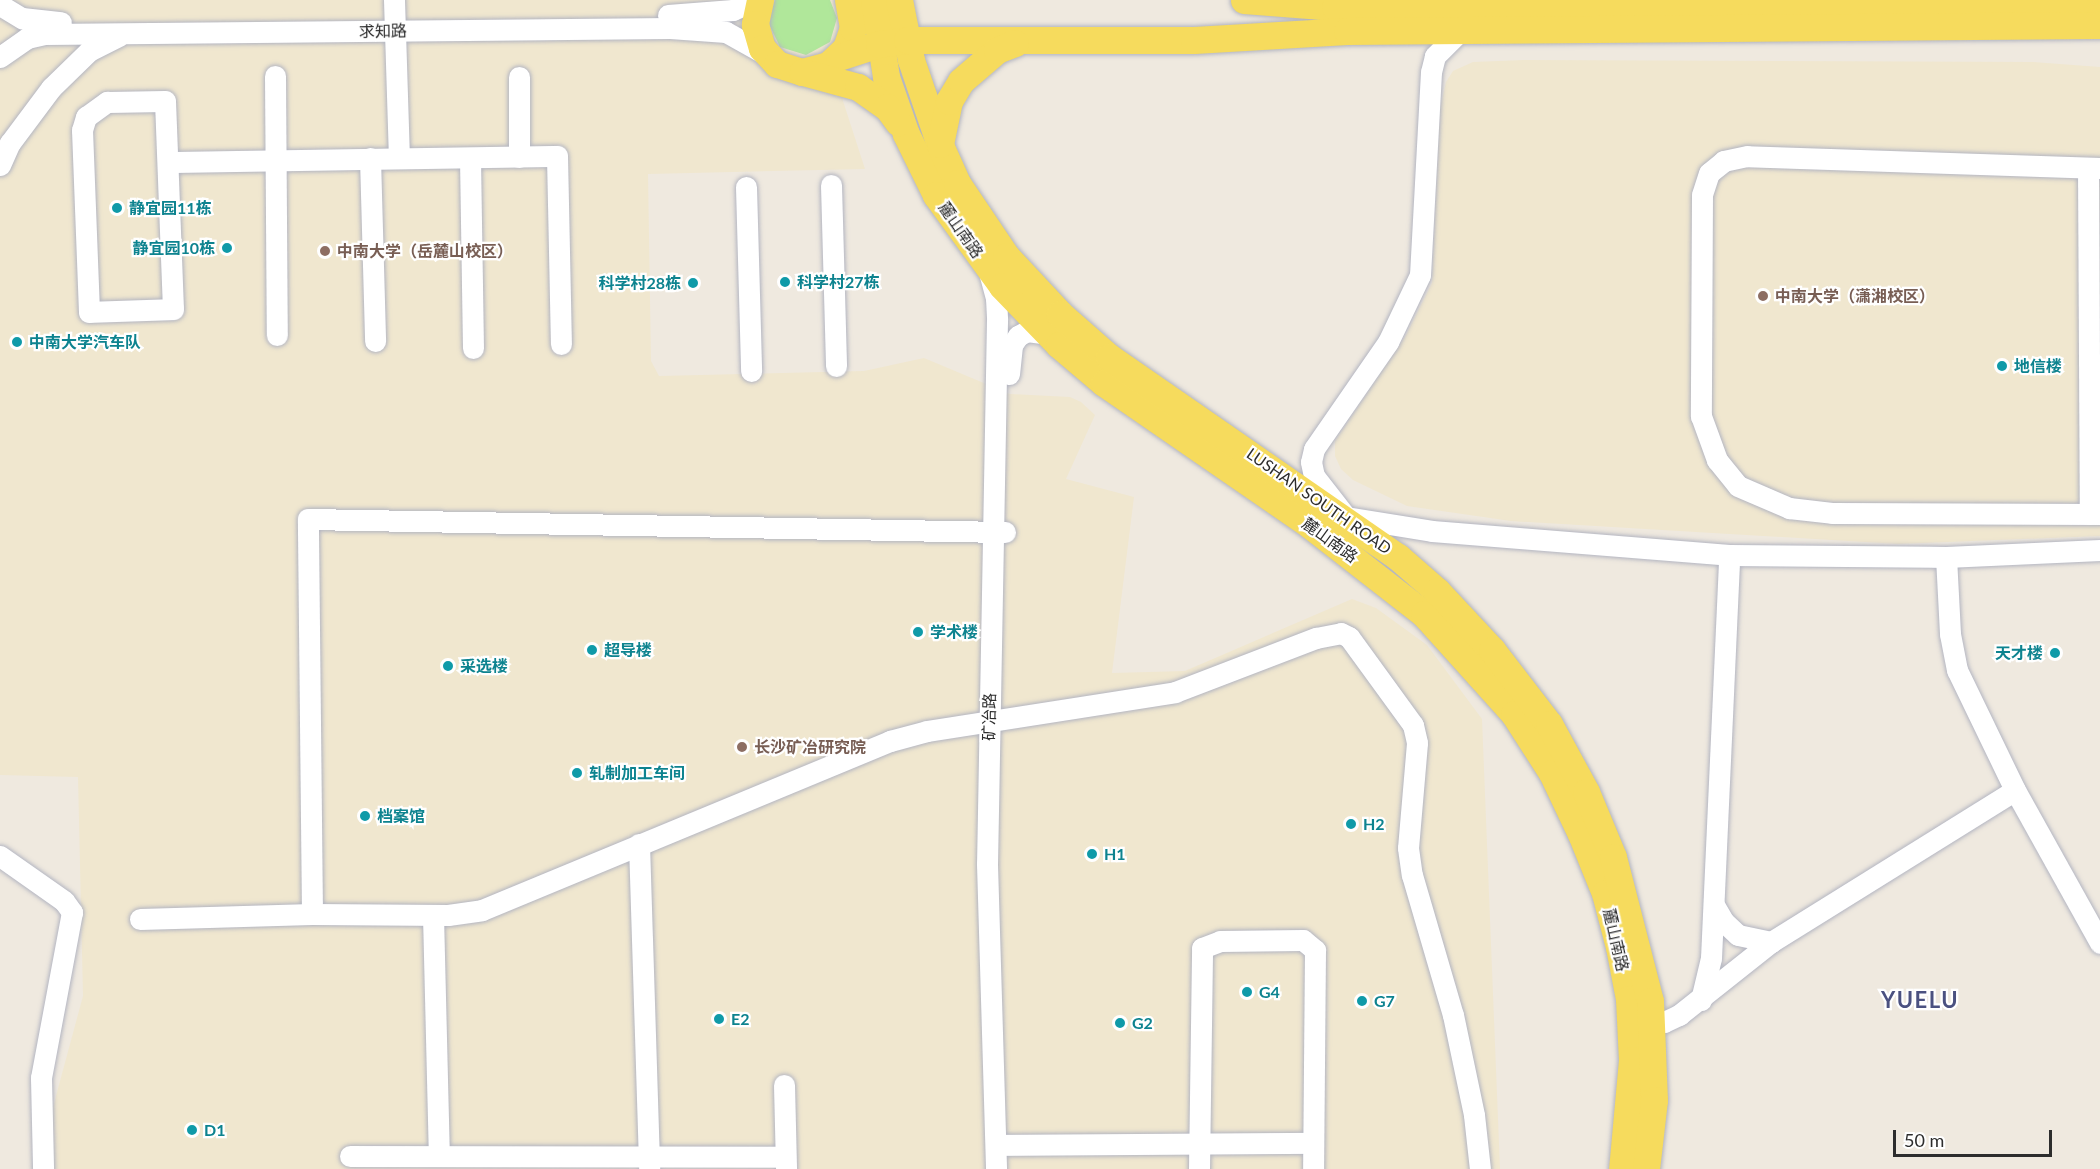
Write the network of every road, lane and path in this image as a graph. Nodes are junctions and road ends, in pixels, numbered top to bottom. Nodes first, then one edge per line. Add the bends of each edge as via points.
1 (755, 0) edge
2 (760, 0) edge
3 (848, 0) edge
4 (874, 0) edge
5 (899, 0) edge
6 (1244, 0) edge
7 (2100, 1) edge
8 (0, 5) edge
9 (1998, 10) edge
10 (395, 16) edge
11 (2100, 25) edge
12 (1461, 30) junction
13 (127, 33) junction
14 (907, 40) junction
15 (1022, 40) junction
16 (879, 44) junction
17 (767, 55) junction
18 (0, 57) edge
19 (839, 57) junction
20 (802, 72) junction
21 (275, 76) dead end
22 (519, 77) dead end
23 (906, 134) junction
24 (8, 140) edge
25 (940, 146) junction
26 (519, 157) junction
27 (370, 158) junction
28 (399, 158) junction
29 (470, 158) junction
30 (276, 160) junction
31 (168, 162) junction
32 (0, 165) edge
33 (2094, 168) edge
34 (831, 185) dead end
35 (746, 187) dead end
36 (987, 265) junction
37 (1048, 334) junction
38 (277, 335) dead end
39 (2095, 338) edge
40 (375, 341) dead end
41 (561, 344) dead end
42 (473, 348) dead end
43 (836, 366) dead end
44 (751, 371) dead end
45 (2095, 514) edge
46 (1346, 517) junction
47 (1432, 531) junction
48 (998, 532) junction
49 (2100, 550) edge
50 (1729, 555) junction
51 (1946, 557) junction
52 (1414, 571) junction
53 (995, 720) junction
54 (2015, 790) junction
55 (639, 844) junction
56 (0, 856) edge
57 (1714, 905) junction
58 (312, 914) junction
59 (433, 915) junction
60 (140, 919) dead end
61 (1771, 942) junction
62 (2100, 943) edge
63 (1701, 1000) junction
64 (1641, 1024) junction
65 (784, 1085) dead end
66 (1313, 1143) junction
67 (1002, 1144) junction
68 (1199, 1144) junction
69 (439, 1155) junction
70 (350, 1156) dead end
71 (511, 1163) edge
72 (785, 1163) edge
73 (649, 1164) edge
74 (43, 1169) edge
75 (996, 1169) edge
76 (1008, 1169) edge
77 (1199, 1169) edge
78 (1313, 1169) edge
79 (1480, 1169) edge
80 (1622, 1169) edge
81 (1646, 1169) edge

1 - 10 street, 求知路 via 733,10 696,15
2 - 17 main road via 756,32
3 - 19 main road via 853,28
4 - 16 main road, 麓山南路
5 - 14 main road, LUSHAN SOUTH ROAD
6 - 9 main road via 1335,7
7 - 9 main road
8 - 10 street, 求知路 via 22,18 45,22
9 - 11 main road
9 - 12 main road
10 - 13 street, 求知路
10 - 17 street, 求知路 via 707,30 740,37
10 - 28 street
12 - 15 main road via 1347,31 1194,40
12 - 46 street via 1435,56 1431,72 1420,275 1393,333 1314,449 1314,476
13 - 18 street, 求知路 via 36,34
13 - 24 street via 89,51
14 - 15 main road
14 - 16 main road
14 - 25 main road, LUSHAN SOUTH ROAD
15 - 25 main road via 997,50 961,81 949,101
16 - 19 main road
16 - 23 main road, 麓山南路
17 - 20 main road via 777,64
19 - 20 main road via 815,70
20 - 23 main road via 837,79 873,96
21 - 30 street
22 - 26 street
23 - 36 main road, 麓山南路 via 936,195
24 - 32 street
25 - 46 main road, LUSHAN SOUTH ROAD via 982,225 1060,314 1109,357 1180,408
26 - 29 street
26 - 41 street via 557,156
27 - 28 street
27 - 30 street
27 - 40 street
28 - 29 street
29 - 42 street
30 - 31 street
30 - 38 street
31 - 31 street via 173,309 88,312 82,130 86,117 107,102 165,101
33 - 39 street
33 - 45 street via 1747,156 1724,161 1709,173 1702,195 1701,417 1717,460 1738,486 1789,508 1832,513
34 - 43 street
35 - 44 street
36 - 37 main road, 麓山南路
36 - 48 street, 矿冶路 via 997,320
37 - 48 street, 矿冶路 via 1027,331 1012,345
37 - 64 main road, 麓山南路 via 1104,383 1370,570 1424,614 1514,714 1552,773 1605,893
39 - 45 street
46 - 47 street
46 - 52 main road, LUSHAN SOUTH ROAD
47 - 50 street
47 - 52 street via 1407,546 1406,557
48 - 53 street, 矿冶路
48 - 58 street via 308,519
49 - 51 street
50 - 51 street
50 - 57 street
51 - 54 street via 1950,634 1957,670
52 - 64 main road, LUSHAN SOUTH ROAD via 1492,650 1549,724 1586,792 1613,857 1632,922 1650,1001
53 - 55 street via 890,741
53 - 67 street, 矿冶路 via 987,864
53 - 79 street via 1165,695 1329,634 1349,637 1413,725 1417,743 1408,848 1412,875 1453,1015 1474,1115
54 - 61 street
54 - 62 street
55 - 59 street via 482,910
55 - 73 street
56 - 74 street via 64,901 72,912 40,1078
57 - 61 street via 1738,935
57 - 63 street via 1711,958
58 - 59 street
58 - 60 street
59 - 69 street
61 - 63 street
63 - 64 street via 1679,1015
64 - 80 main road, 麓山南路
64 - 81 main road, LUSHAN SOUTH ROAD via 1654,1100
65 - 72 street
66 - 68 street
66 - 68 street via 1315,950 1303,940 1220,941 1202,948
66 - 78 street
67 - 68 street
67 - 75 street, 矿冶路
67 - 76 street, 矿冶路
68 - 77 street
69 - 70 street
69 - 71 street
71 - 73 street
72 - 73 street

